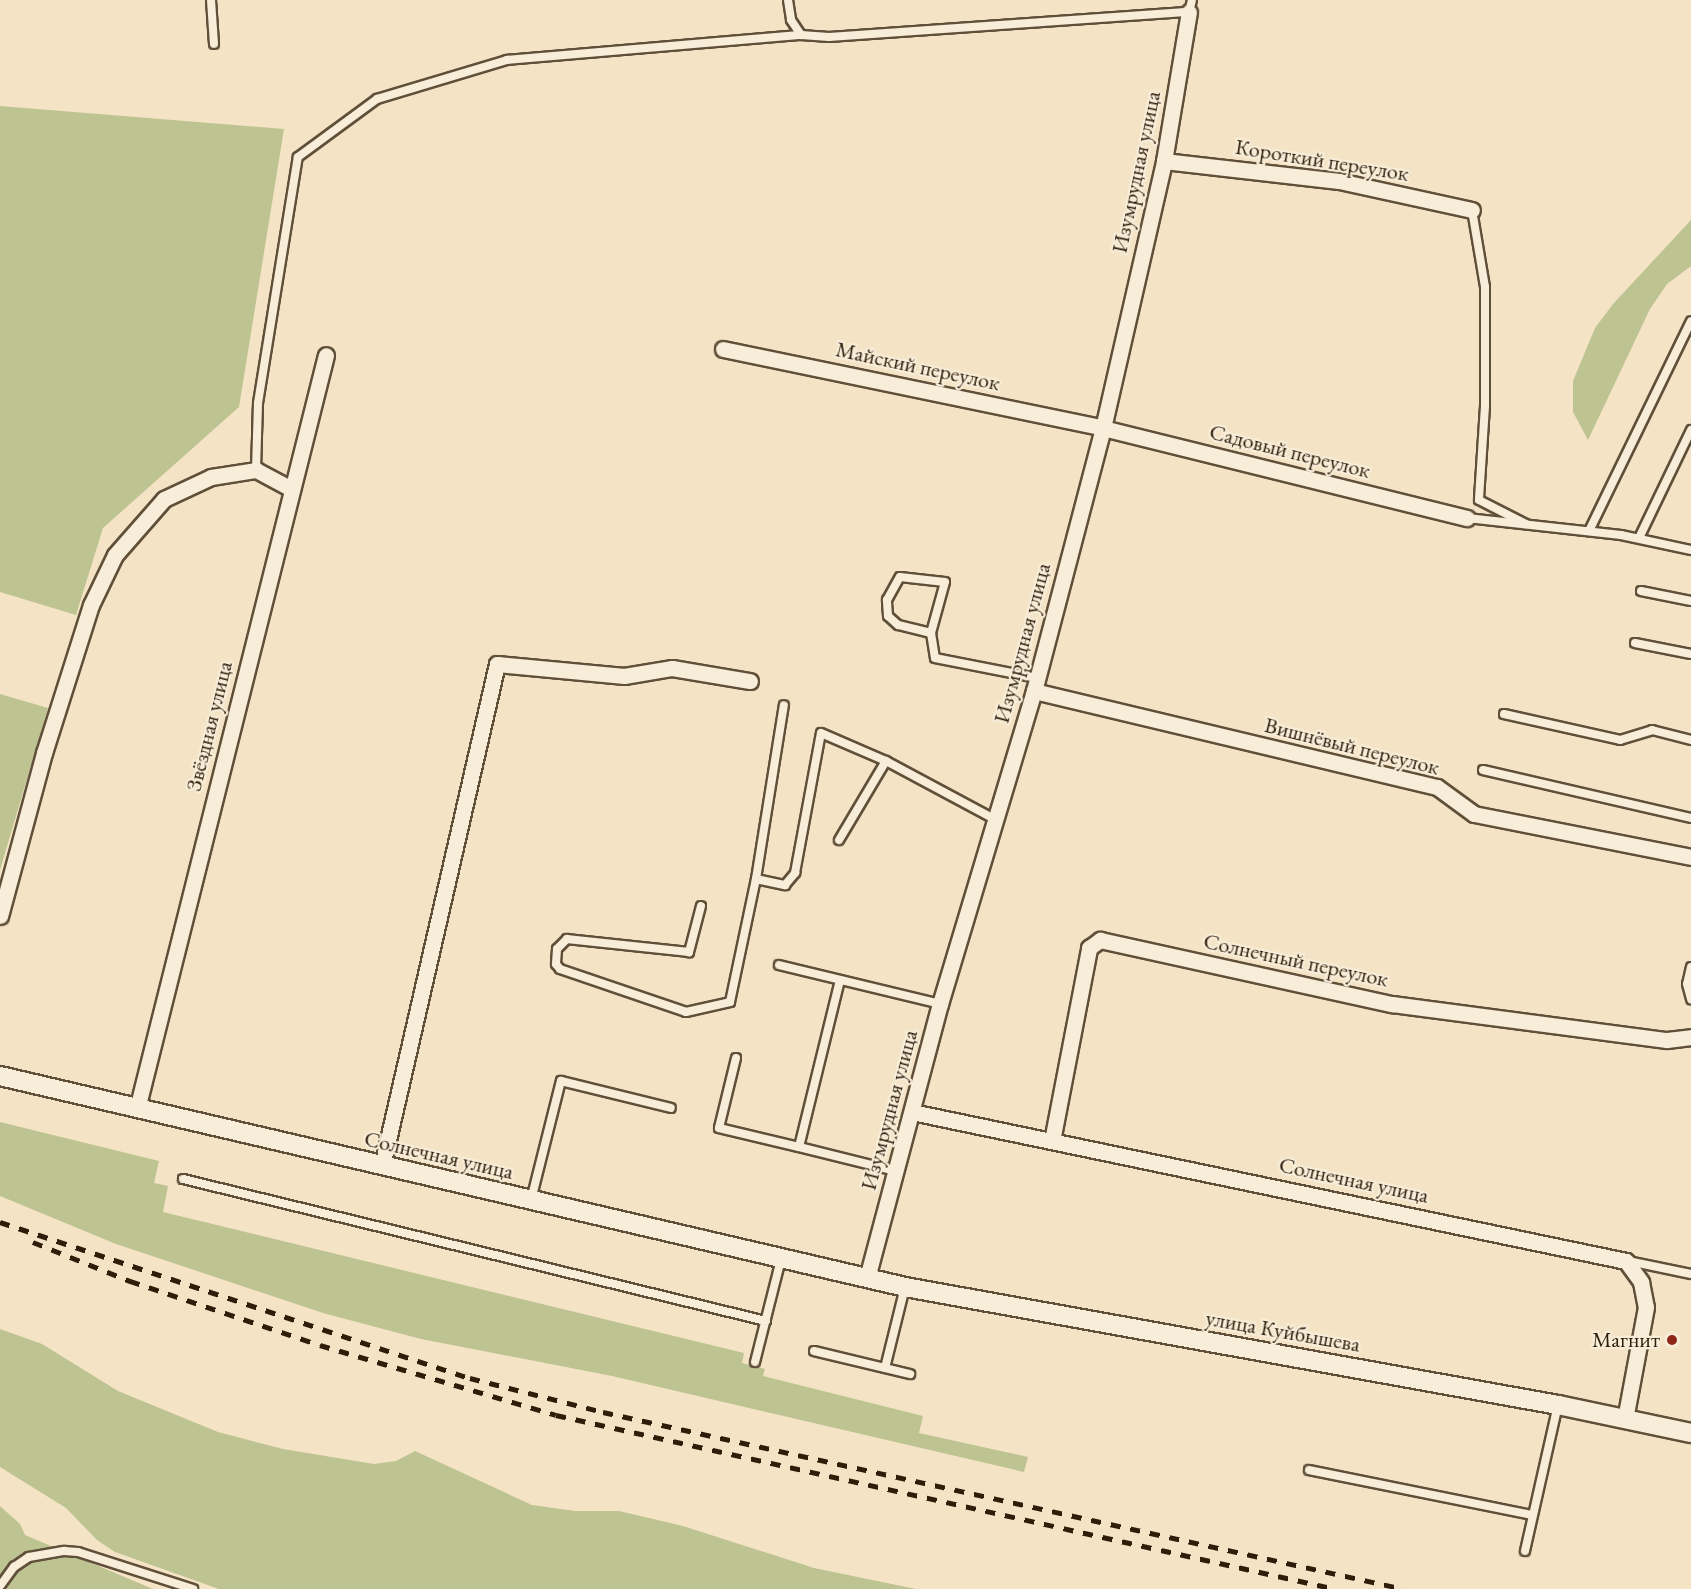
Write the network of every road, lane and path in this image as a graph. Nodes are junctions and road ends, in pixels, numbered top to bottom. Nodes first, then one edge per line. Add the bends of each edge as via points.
1 (211, 0) edge
2 (788, 0) edge
3 (1191, 6) edge
4 (801, 35) junction
5 (214, 44) dead end
6 (1164, 161) junction
7 (1472, 210) joint
8 (1691, 321) edge
9 (723, 349) dead end
10 (326, 355) dead end
11 (1103, 428) junction
12 (1691, 430) edge
13 (256, 470) junction
14 (291, 489) junction
15 (1467, 518) joint
16 (1526, 524) junction
17 (1590, 531) junction
18 (1639, 538) junction
19 (1691, 549) edge
20 (1641, 591) dead end
21 (1691, 601) edge
22 (931, 633) junction
23 (1635, 643) dead end
24 (1691, 654) edge
25 (750, 681) dead end
26 (1035, 684) junction
27 (784, 705) dead end
28 (1504, 714) dead end
29 (1691, 740) edge
30 (886, 761) junction
31 (1483, 770) dead end
32 (1691, 818) edge
33 (998, 821) junction
34 (839, 840) dead end
35 (1691, 857) edge
36 (756, 879) junction
37 (701, 906) dead end
38 (0, 916) edge
39 (779, 965) dead end
40 (1691, 967) edge
41 (840, 980) junction
42 (1691, 999) edge
43 (940, 1004) junction
44 (1691, 1037) edge
45 (736, 1058) dead end
46 (0, 1076) edge
47 (671, 1108) dead end
48 (137, 1109) junction
49 (912, 1112) junction
50 (1052, 1141) junction
51 (799, 1147) junction
52 (382, 1166) junction
53 (896, 1171) junction
54 (183, 1179) dead end
55 (531, 1201) junction
56 (781, 1258) junction
57 (1626, 1261) junction
58 (1691, 1274) edge
59 (867, 1278) junction
60 (905, 1287) junction
61 (765, 1321) junction
62 (814, 1351) dead end
63 (755, 1362) dead end
64 (885, 1368) junction
65 (910, 1374) dead end
66 (1558, 1405) junction
67 (1625, 1419) junction
68 (1691, 1433) edge
69 (1309, 1470) dead end
70 (1533, 1515) junction
71 (1525, 1551) dead end
72 (0, 1586) edge
73 (193, 1589) edge

1 - 5 lane
2 - 4 lane via 791,20
3 - 4 lane via 829,37
3 - 6 street, Изумрудная улица
4 - 13 lane via 507,60 377,99 298,157 258,403
6 - 7 street, Короткий переулок via 1339,181
6 - 11 street, Изумрудная улица
7 - 16 lane via 1485,287 1485,406 1479,500
8 - 17 lane
9 - 11 street, Майский переулок
10 - 14 street, Звёздная улица
11 - 15 street, Садовый переулок
11 - 26 street, Изумрудная улица
12 - 18 lane
13 - 14 street
13 - 38 street via 211,477 164,499 115,555 91,605 44,753
14 - 48 street, Звёздная улица
15 - 16 lane
16 - 17 lane
17 - 18 lane
18 - 19 lane
20 - 21 lane
22 - 22 lane via 945,582 900,577 887,600 888,616 898,625
22 - 26 lane via 935,658
23 - 24 lane
25 - 52 street via 672,668 624,676 497,664
26 - 33 street, Изумрудная улица
26 - 35 street, Вишнёвый переулок via 1437,787 1474,814
27 - 36 lane
28 - 29 lane via 1620,740 1652,730
30 - 33 lane
30 - 34 lane
30 - 36 lane via 821,733 795,873 784,885
31 - 32 lane
33 - 43 street, Изумрудная улица
36 - 37 lane via 730,1002 686,1012 560,969 556,964 557,949 567,939 689,952
39 - 41 lane
40 - 42 lane via 1687,984
41 - 43 lane
41 - 51 lane
43 - 49 street, Изумрудная улица
44 - 50 street, Солнечный переулок via 1667,1040 1392,1004 1100,940 1089,948
45 - 51 lane via 719,1128
46 - 48 street, Солнечная улица
47 - 55 lane via 561,1081
48 - 52 street, Солнечная улица
49 - 50 street, Солнечная улица
49 - 53 street, Изумрудная улица
50 - 57 street, Солнечная улица
51 - 53 lane
52 - 55 street, Солнечная улица
53 - 59 street, Изумрудная улица
54 - 61 lane
55 - 56 street, Солнечная улица
56 - 59 street, Солнечная улица
56 - 61 lane
57 - 58 lane
57 - 67 street via 1641,1282 1646,1307
59 - 60 street, улица Куйбышева
60 - 64 lane
60 - 66 street, улица Куйбышева
61 - 63 lane
62 - 64 lane
64 - 65 lane
66 - 67 street, улица Куйбышева
66 - 70 lane
67 - 68 street, улица Куйбышева
69 - 70 lane
70 - 71 lane
72 - 73 lane via 14,1567 29,1557 64,1551

